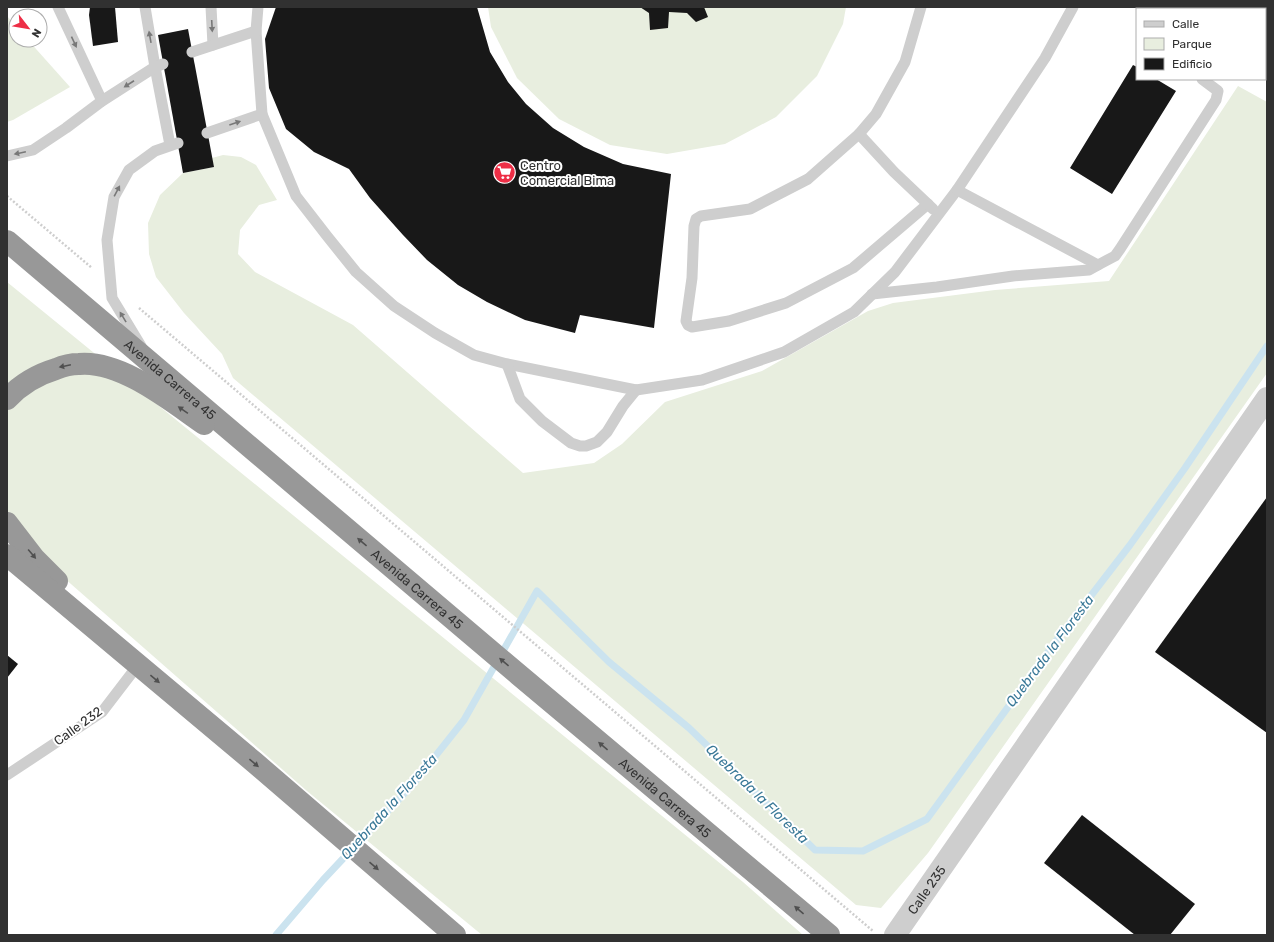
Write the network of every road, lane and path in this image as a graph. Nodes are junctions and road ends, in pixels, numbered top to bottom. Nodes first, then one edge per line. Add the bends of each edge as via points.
1 (58, 7) edge
2 (144, 7) edge
3 (211, 7) edge
4 (258, 7) edge
5 (921, 7) edge
6 (1073, 7) edge
7 (256, 31) junction
8 (213, 44) junction
9 (192, 52) dead end
10 (159, 66) junction
11 (1204, 80) edge
12 (102, 102) junction
13 (262, 114) junction
14 (207, 133) dead end
15 (859, 134) junction
16 (7, 156) edge
17 (958, 190) junction
18 (7, 196) edge
19 (928, 204) junction
20 (939, 214) junction
21 (7, 241) edge
22 (1098, 265) junction
23 (111, 284) junction
24 (872, 294) junction
25 (150, 362) junction
26 (507, 364) junction
27 (636, 390) junction
28 (1267, 398) edge
29 (7, 399) edge
30 (307, 496) junction
31 (7, 524) edge
32 (7, 555) edge
33 (138, 665) junction
34 (7, 775) edge
35 (455, 935) edge
36 (829, 935) edge
37 (878, 935) edge
38 (895, 935) edge

1 -> 12 lane
10 -> 2 lane
3 -> 8 lane
4 - 7 lane
5 - 15 lane via 905,62 876,114
6 - 17 lane via 1045,58
7 - 8 lane
7 - 13 lane
8 - 9 lane
10 -> 12 lane
23 -> 10 lane via 107,240 114,197 129,170 155,151 174,144
11 - 22 lane via 1218,91 1216,100 1115,256
12 -> 16 lane via 33,150
14 -> 13 lane
13 - 26 lane via 296,196 356,272 394,306 435,333 474,355
15 - 19 lane
15 - 19 lane via 808,179 757,206 696,219 686,321 688,325 692,327 729,321 786,303 852,268
17 - 20 lane
17 - 22 lane
18 - 23 path
19 - 20 lane
20 - 24 lane via 895,272
21 - 25 highway, Avenida Carrera 45
22 - 24 lane via 1089,270 1013,276
25 -> 23 lane via 112,298
23 - 37 path
24 - 27 lane via 854,312 784,352 702,380
25 - 30 highway, Avenida Carrera 45
26 - 27 lane
26 - 27 lane via 520,399 542,421 571,443 580,446 597,442 607,432
28 - 38 street, Calle 235
30 -> 29 highway via 151,387 126,374 99,365 81,363 47,371 32,378
36 -> 30 highway, Avenida Carrera 45
31 -> 33 highway via 34,558
32 - 33 highway
33 - 34 lane, Calle 232 via 102,712
33 -> 35 highway

